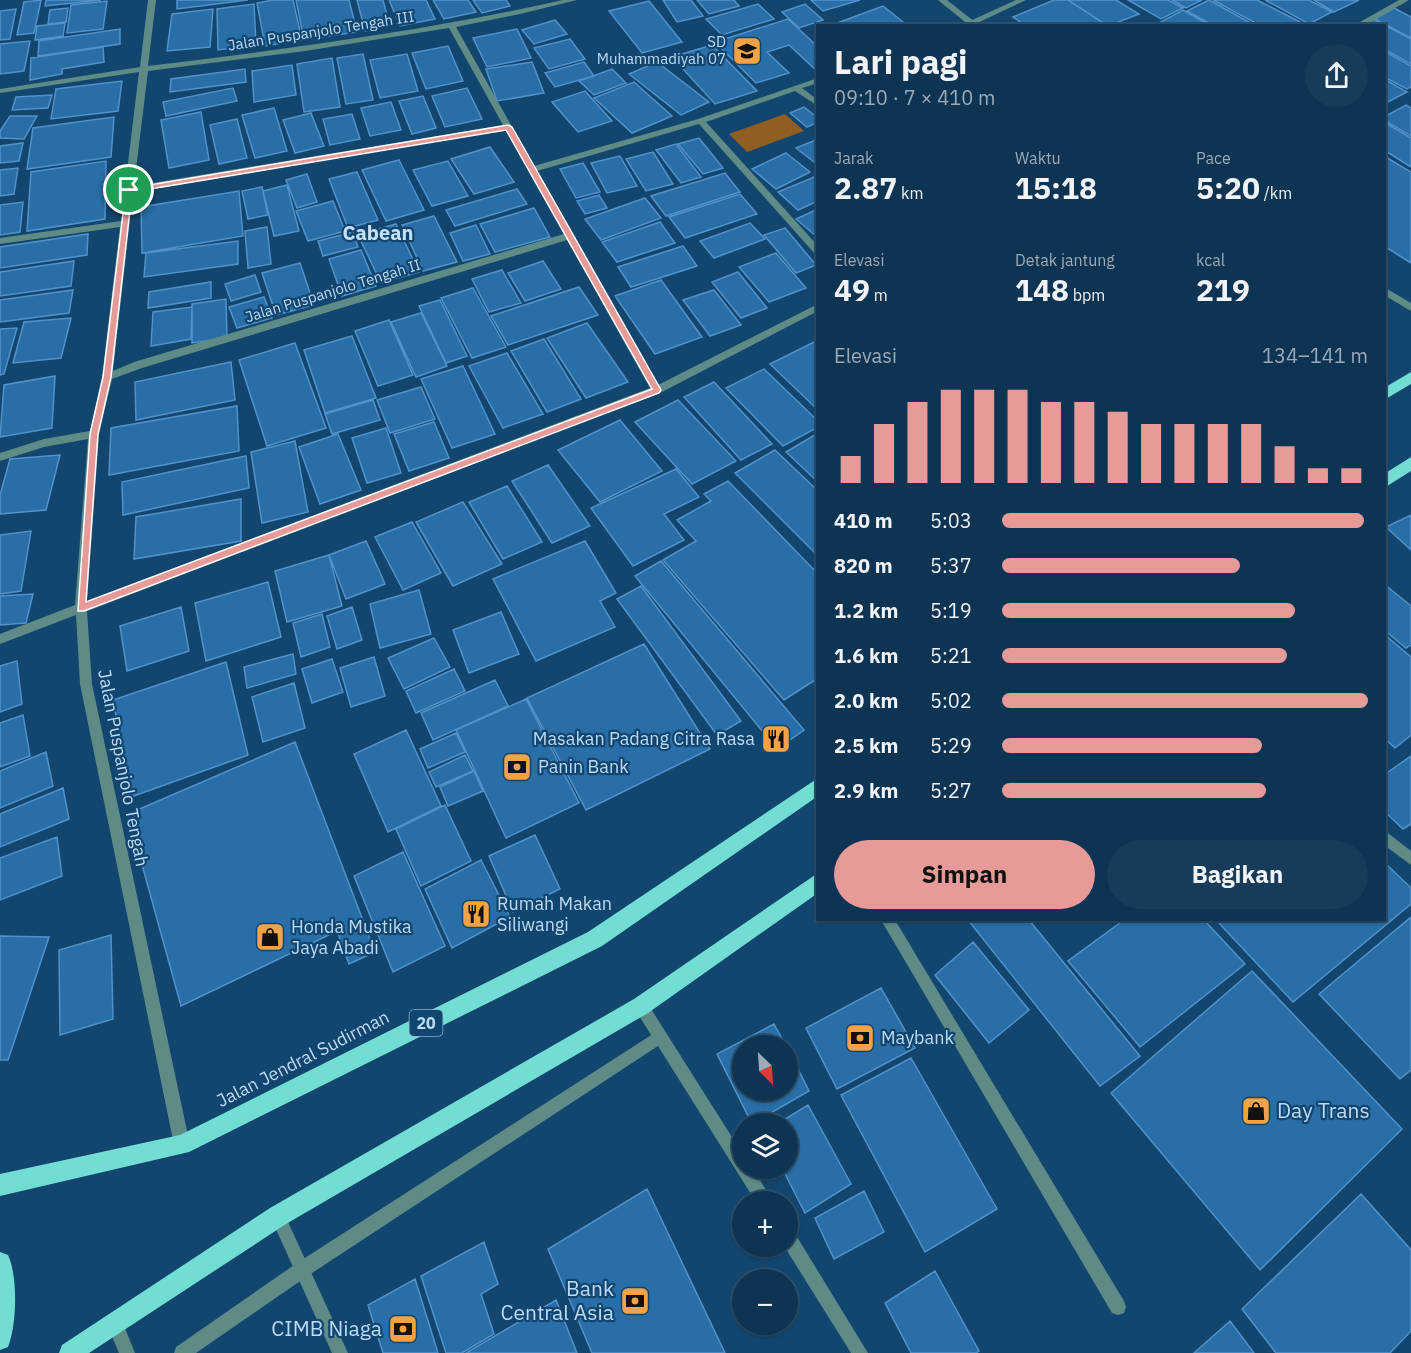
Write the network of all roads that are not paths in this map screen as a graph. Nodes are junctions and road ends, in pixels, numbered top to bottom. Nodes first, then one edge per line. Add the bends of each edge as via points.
1 (152, 0) edge
2 (573, 0) edge
3 (942, 0) edge
4 (1022, 0) edge
5 (1405, 0) edge
6 (974, 24) edge
7 (1361, 24) edge
8 (451, 25) junction
9 (143, 69) junction
10 (816, 81) edge
11 (797, 88) junction
12 (0, 91) edge
13 (816, 102) edge
14 (701, 121) junction
15 (508, 127) junction
16 (533, 169) junction
17 (129, 190) junction
18 (125, 223) junction
19 (569, 236) junction
20 (0, 241) edge
21 (816, 250) edge
22 (1386, 291) edge
23 (816, 308) edge
24 (1411, 308) edge
25 (1411, 376) edge
26 (107, 377) junction
27 (656, 390) junction
28 (1386, 394) edge
29 (94, 434) junction
30 (0, 457) edge
31 (1411, 463) edge
32 (1386, 481) edge
33 (81, 608) junction
34 (0, 639) edge
35 (816, 787) edge
36 (1386, 838) edge
37 (1411, 859) edge
38 (816, 883) edge
39 (889, 921) edge
40 (641, 1006) junction
41 (656, 1039) dead end
42 (182, 1145) junction
43 (732, 1150) edge
44 (0, 1185) edge
45 (278, 1216) junction
46 (798, 1254) edge
47 (0, 1263) edge
48 (303, 1269) junction
49 (1118, 1307) dead end
50 (114, 1322) junction
51 (0, 1339) edge
52 (70, 1353) edge
53 (127, 1353) edge
54 (182, 1353) edge
55 (340, 1353) edge
56 (860, 1353) edge

1 - 9 street, Jalan Puspanjolo Tengah
2 - 8 street, Jalan Puspanjolo Tengah III
3 - 6 street
4 - 6 street
5 - 7 street
8 - 9 street, Jalan Puspanjolo Tengah III via 249,57
8 - 15 street
9 - 12 street, Jalan Puspanjolo Tengah III
9 - 17 street, Jalan Puspanjolo Tengah
10 - 11 street
11 - 13 street
11 - 14 street
14 - 16 street
14 - 21 street
15 - 16 street
15 - 17 street
16 - 19 street
17 - 18 street, Jalan Puspanjolo Tengah
18 - 20 street
18 - 26 street, Jalan Puspanjolo Tengah
19 - 26 street, Jalan Puspanjolo Tengah II
19 - 27 street
22 - 24 street
23 - 27 street
25 - 28 highway
26 - 29 street, Jalan Puspanjolo Tengah
27 - 33 street
29 - 30 street via 44,443
29 - 33 street, Jalan Puspanjolo Tengah
31 - 32 highway
33 - 34 street
33 - 42 street, Jalan Puspanjolo Tengah via 86,684
35 - 42 highway, Jalan Jendral Sudirman / 20 via 595,939
36 - 37 street
38 - 40 highway
39 - 49 street
40 - 43 street
40 - 45 highway
41 - 48 street
42 - 44 highway, Jalan Jendral Sudirman / 20
45 - 48 street
45 - 50 highway
46 - 56 street
47 - 51 highway
48 - 54 street
48 - 55 street
50 - 52 highway
50 - 53 street

